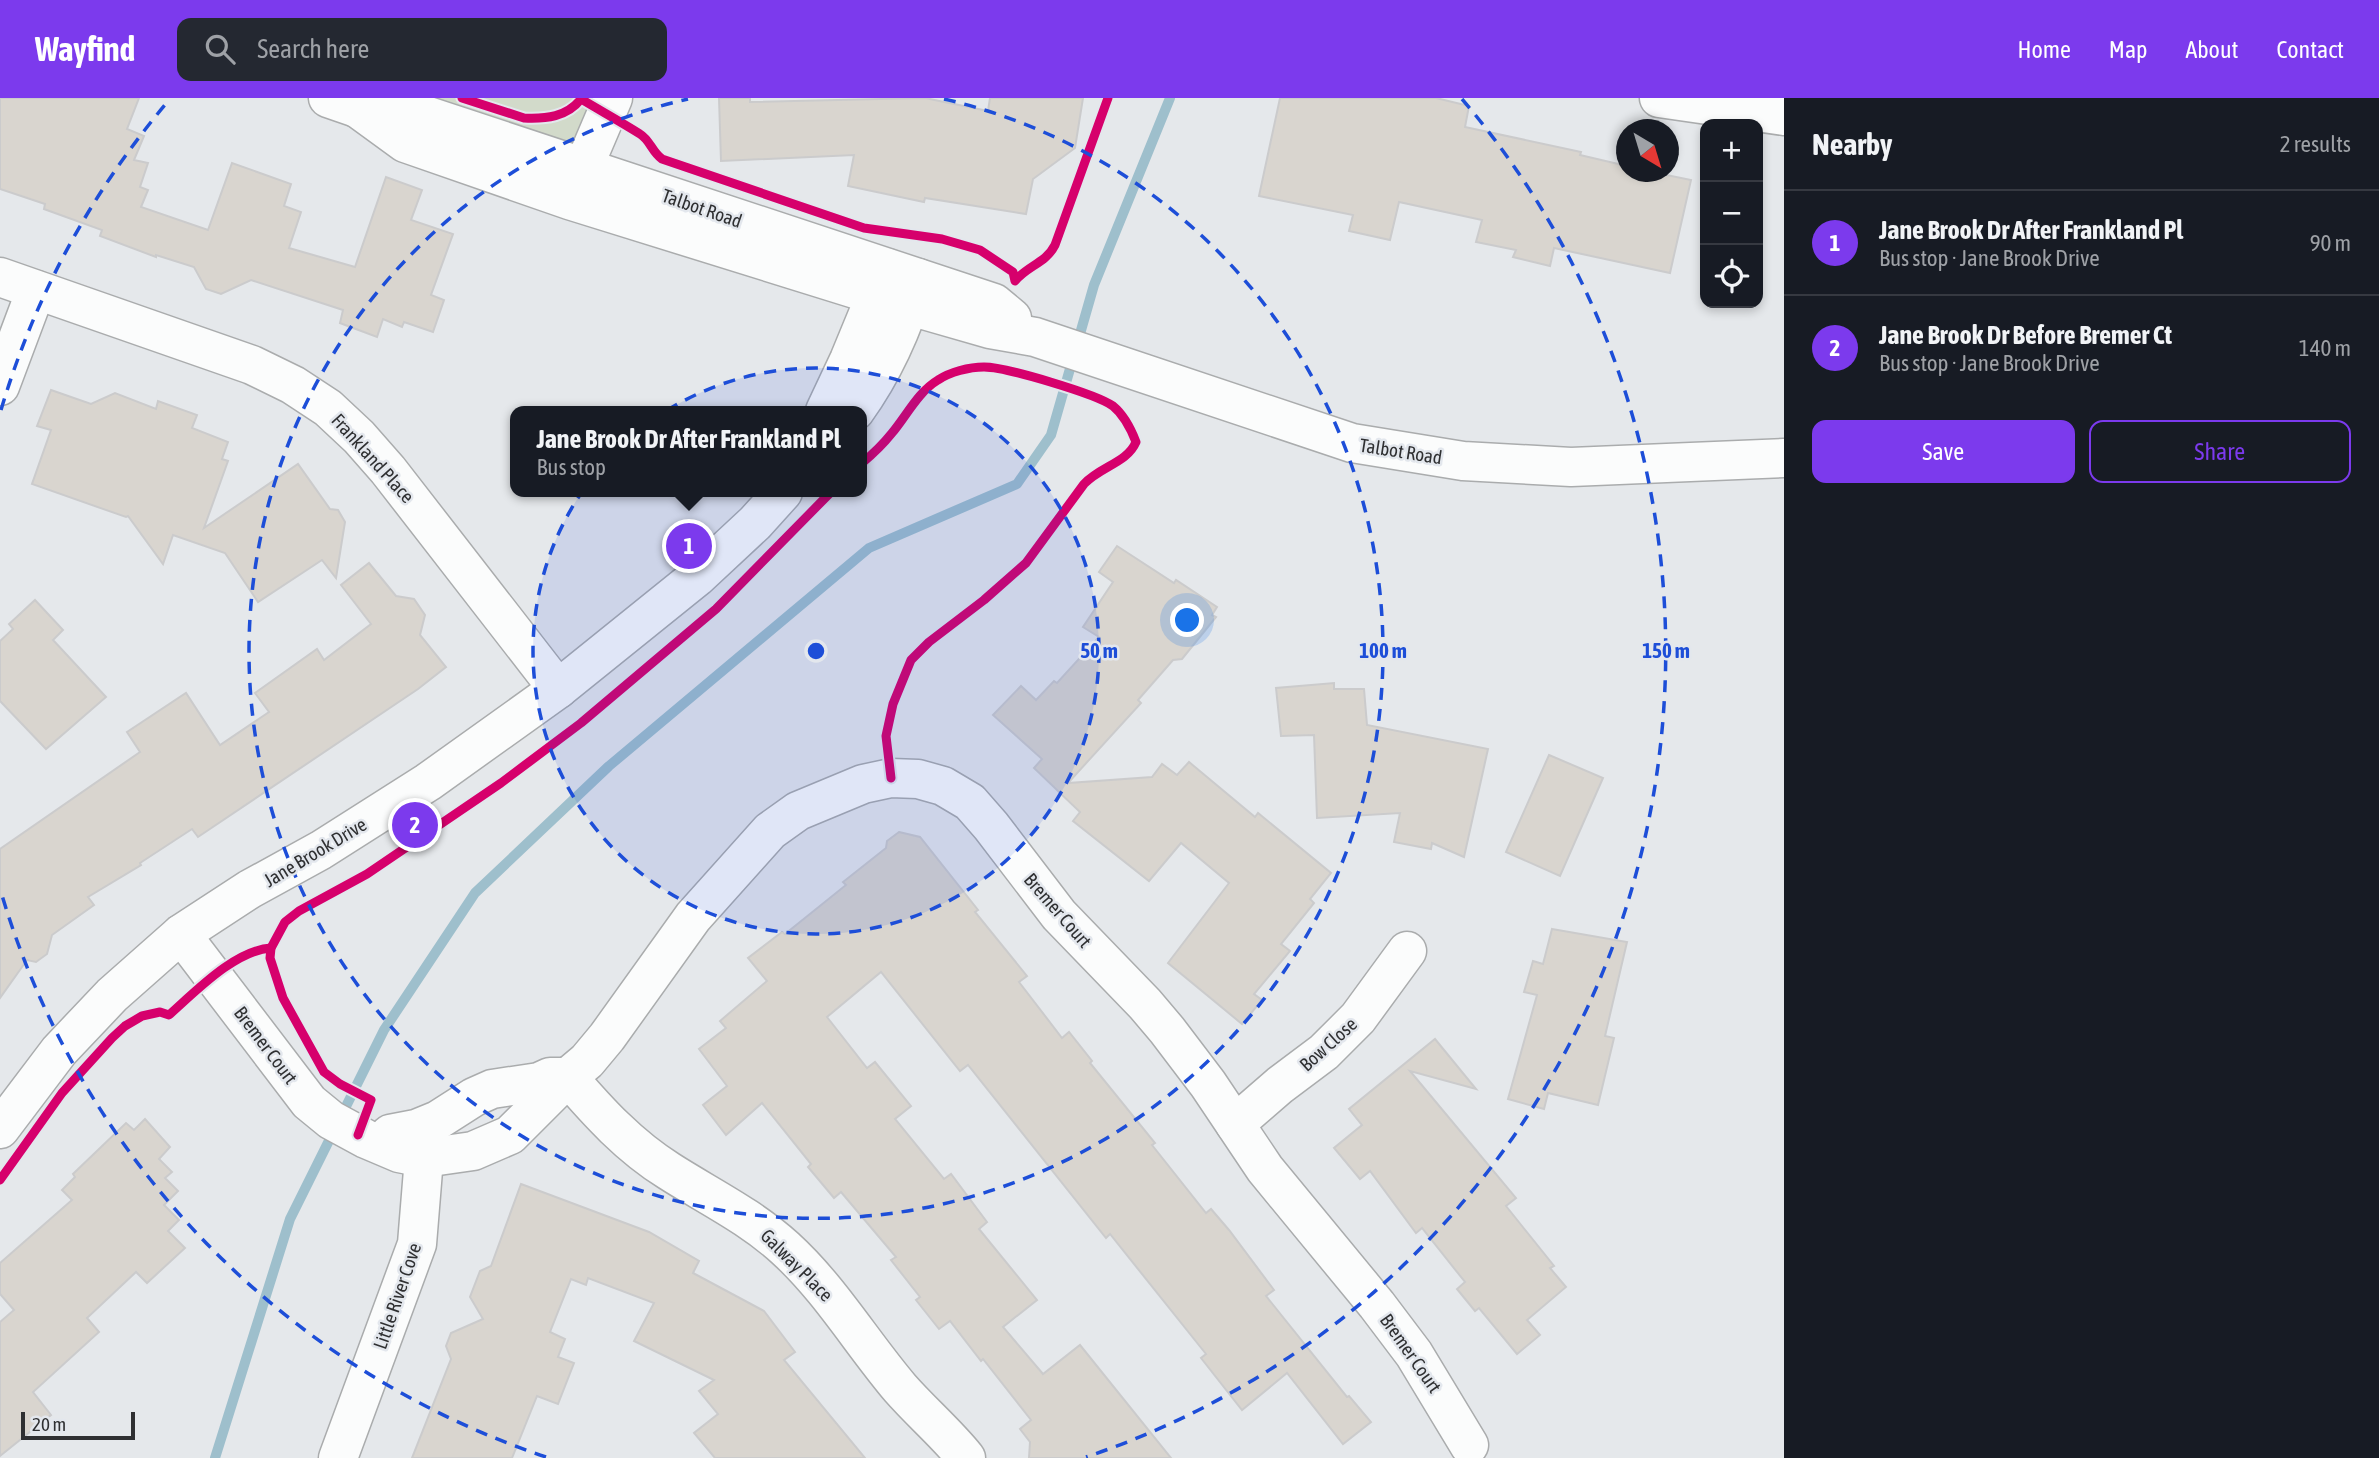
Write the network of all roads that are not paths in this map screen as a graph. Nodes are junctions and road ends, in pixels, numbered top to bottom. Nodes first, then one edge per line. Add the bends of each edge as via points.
1 (613, 98) edge
2 (1659, 98) edge
3 (343, 103) edge
4 (1784, 116) edge
5 (576, 184) junction
6 (0, 277) edge
7 (898, 287) junction
8 (36, 290) junction
9 (0, 386) edge
10 (828, 406) edge
11 (858, 406) edge
12 (1784, 458) edge
13 (778, 497) edge
14 (558, 689) junction
15 (181, 934) junction
16 (1407, 951) dead end
17 (568, 1077) junction
18 (1235, 1124) junction
19 (0, 1129) edge
20 (420, 1144) junction
21 (1469, 1445) dead end
22 (338, 1458) edge
23 (966, 1458) edge

1 - 5 street
2 - 4 street
3 - 5 street, Talbot Road via 405,143
5 - 7 street, Talbot Road
6 - 8 street, Frankland Place
7 - 10 street
7 - 11 street via 888,357
7 - 12 street, Talbot Road via 995,303 1035,337 1352,443 1463,461 1571,467
8 - 9 street
8 - 14 street, Frankland Place via 252,365 328,408 388,470
13 - 14 street, Jane Brook Drive via 697,577
14 - 15 street, Jane Brook Drive via 428,782
15 - 19 street, Jane Brook Drive via 112,995 59,1051
15 - 20 street, Bremer Court via 309,1102 366,1139
16 - 18 street, Bow Close via 1358,1018 1324,1052
17 - 18 street, Bremer Court via 607,1037 693,917 770,831 798,811 863,784 918,779 943,786 970,802 1059,915 1167,1030
17 - 20 street, Bremer Court via 492,1089 474,1097 438,1120
17 - 20 street, Bremer Court via 510,1135 473,1151
17 - 23 street, Galway Place via 635,1146 784,1247 816,1278 901,1389
18 - 21 street, Bremer Court via 1265,1169 1415,1354
20 - 22 street, Little River Cove via 417,1244

